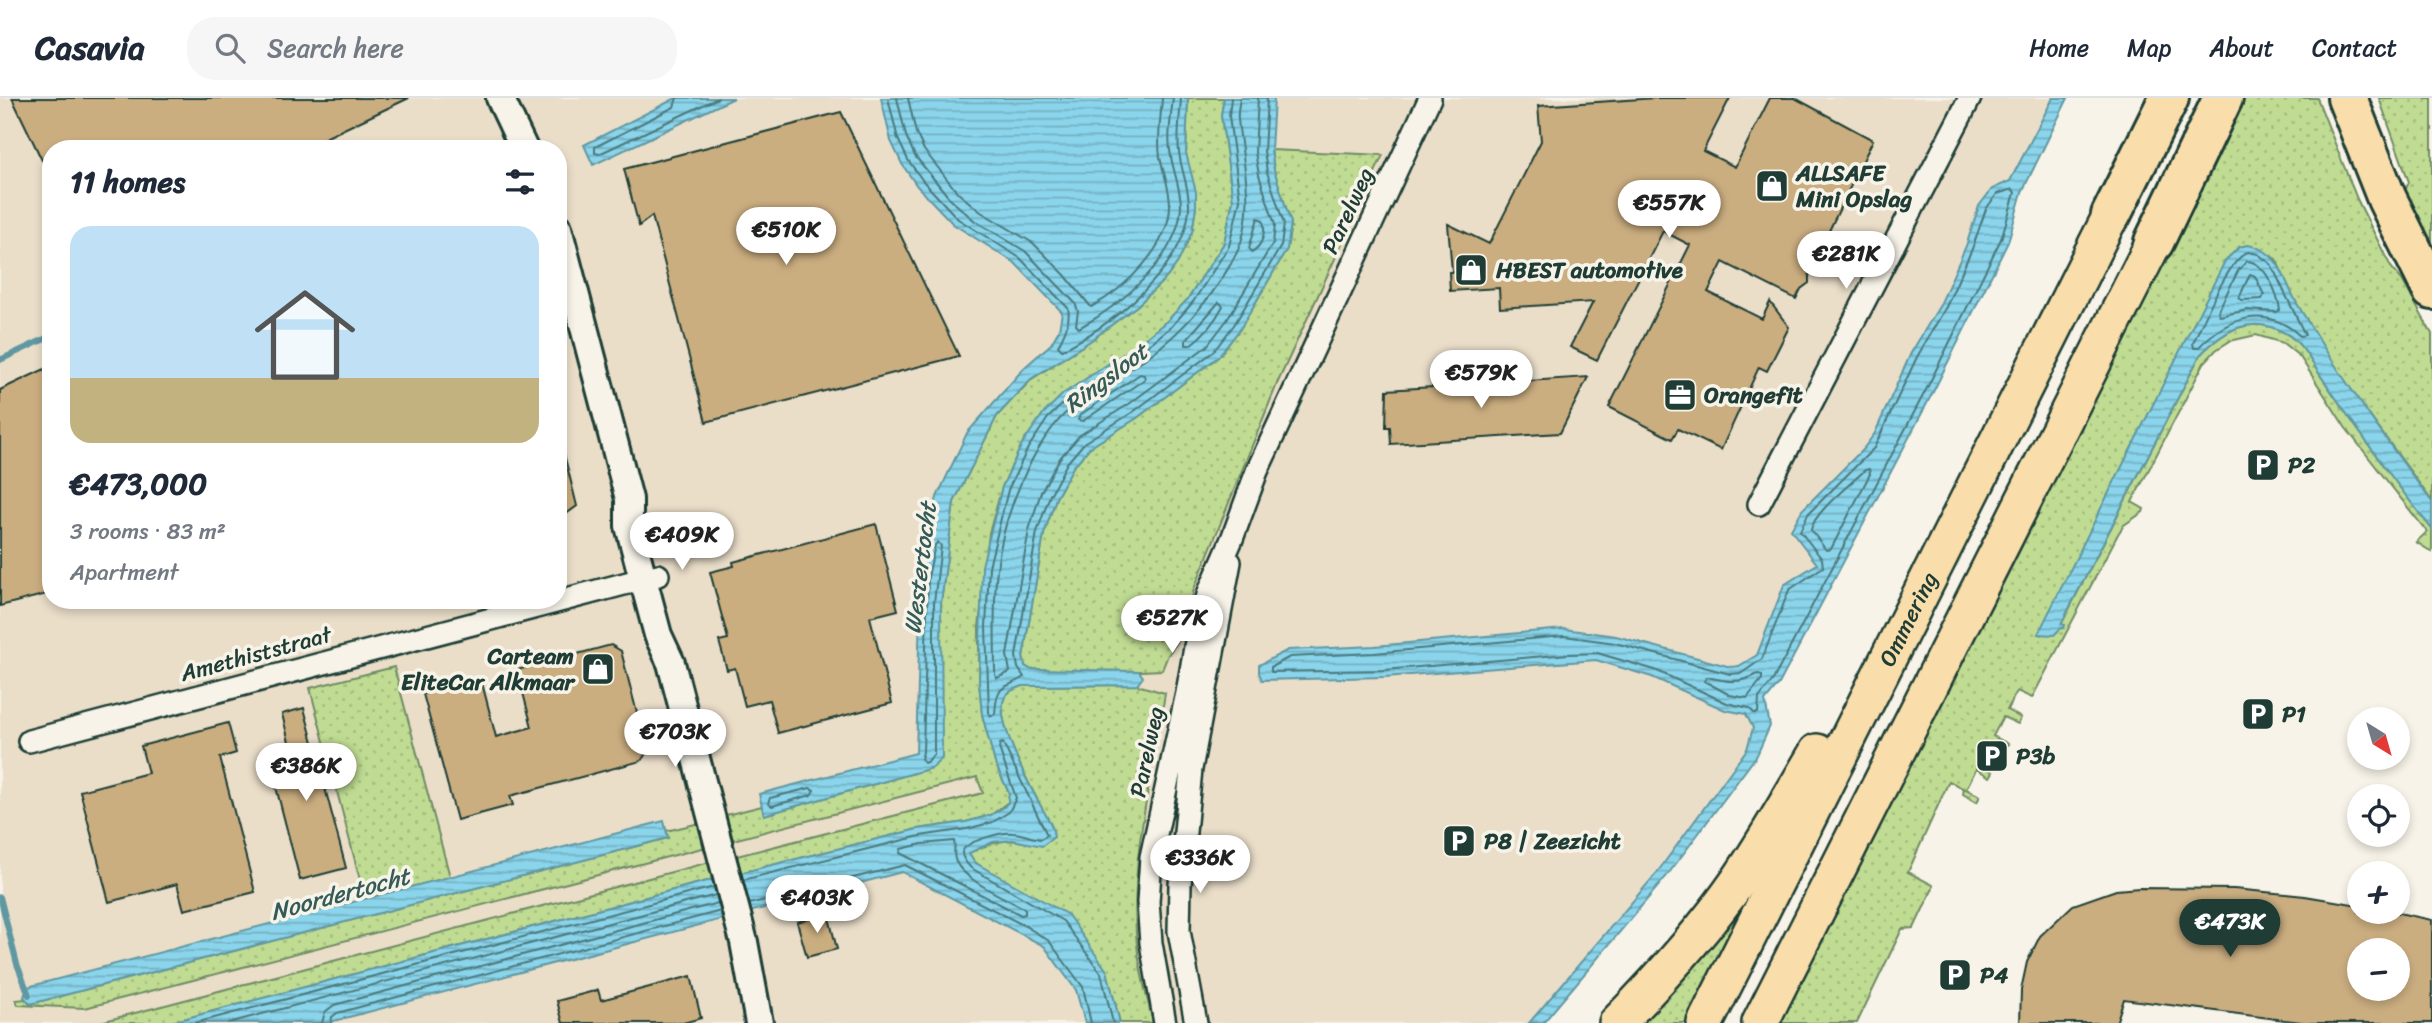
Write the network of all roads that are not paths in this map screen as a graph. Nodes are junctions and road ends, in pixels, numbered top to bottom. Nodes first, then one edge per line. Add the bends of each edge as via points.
1 (500, 98) edge
2 (1430, 98) edge
3 (1970, 98) edge
4 (2169, 98) edge
5 (2223, 98) edge
6 (2347, 98) edge
7 (520, 140) edge
8 (2112, 215) joint
9 (2154, 242) joint
10 (567, 262) edge
11 (2432, 289) edge
12 (1759, 504) dead end
13 (1232, 539) junction
14 (651, 577) junction
15 (567, 599) edge
16 (530, 609) edge
17 (1911, 612) junction
18 (29, 741) dead end
19 (742, 934) junction
20 (759, 1023) edge
21 (776, 1023) edge
22 (1165, 1023) edge
23 (1196, 1023) edge
24 (1617, 1023) edge
25 (1705, 1023) edge
26 (1760, 1023) edge

1 - 7 street
2 - 13 street, Parelweg via 1294,388
3 - 12 street
4 - 8 highway
5 - 9 highway
6 - 11 highway via 2379,180
8 - 17 highway, Ommering
9 - 26 highway
10 - 14 street via 629,499 644,523
13 - 22 street, Parelweg via 1199,624 1151,857 1151,943
13 - 23 street, Parelweg via 1191,769 1180,885 1180,931
14 - 15 street, Amethiststraat
14 - 19 street via 673,629 671,663
16 - 18 street, Amethiststraat
17 - 24 highway via 1833,726 1738,881
17 - 25 highway, Ommering
19 - 20 street
19 - 21 street

